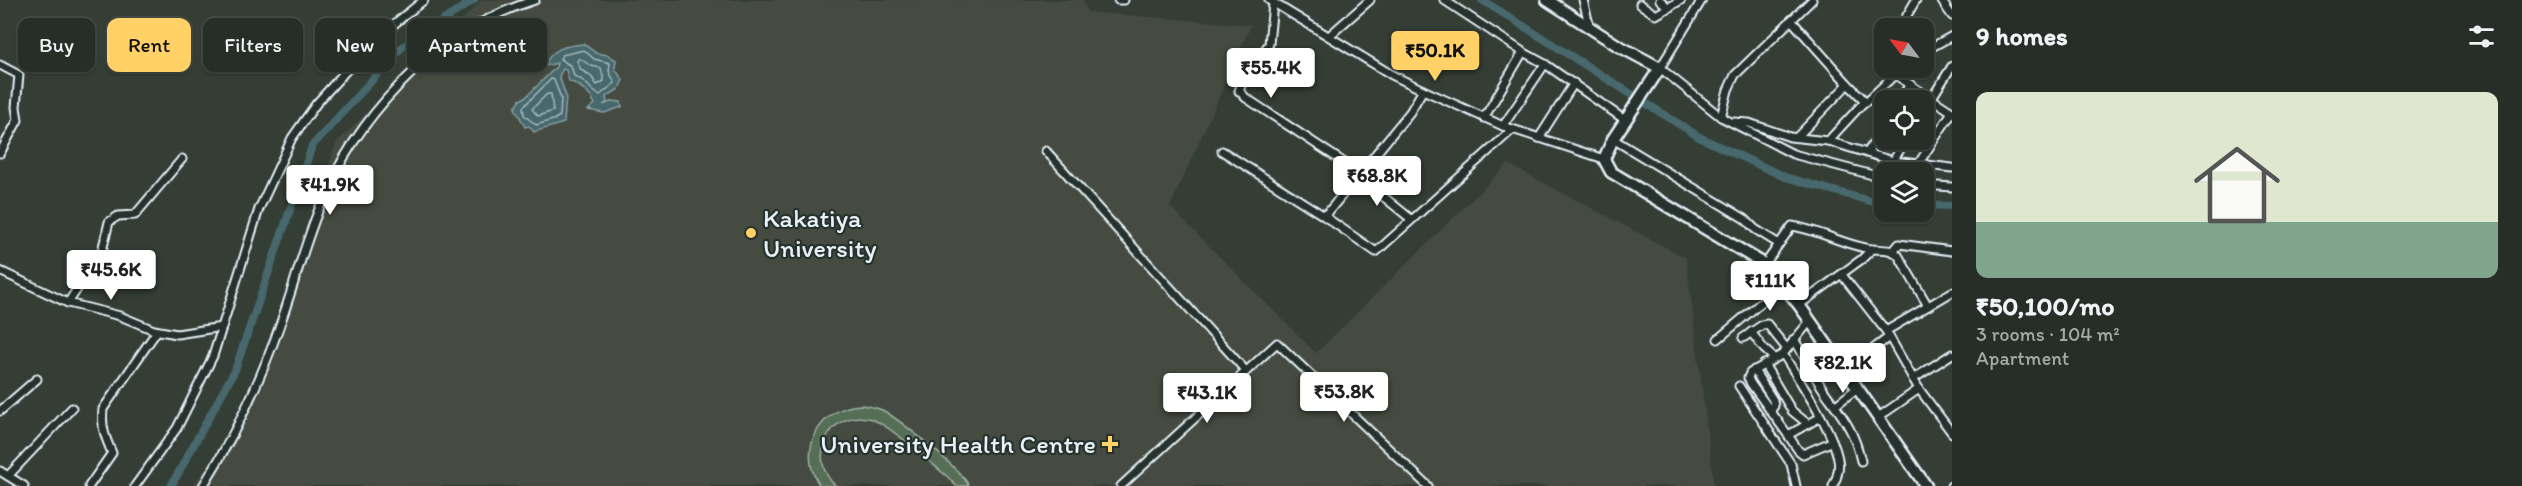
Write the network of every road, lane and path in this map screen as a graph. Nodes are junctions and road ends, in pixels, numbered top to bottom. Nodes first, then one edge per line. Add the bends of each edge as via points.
1 (424, 0) edge
2 (535, 0) edge
3 (1118, 0) edge
4 (1124, 0) edge
5 (1370, 0) edge
6 (1444, 0) edge
7 (1547, 0) edge
8 (1583, 0) edge
9 (1660, 0) edge
10 (1681, 0) edge
11 (1702, 0) edge
12 (1812, 0) edge
13 (1916, 0) edge
14 (1941, 0) edge
15 (1271, 1) edge
16 (1640, 4) dead end
17 (1669, 8) junction
18 (1952, 16) edge
19 (1906, 18) edge
20 (1791, 20) junction
21 (1590, 28) junction
22 (1329, 36) junction
23 (1952, 36) edge
24 (1934, 46) edge
25 (1523, 52) junction
26 (1545, 64) junction
27 (0, 65) edge
28 (1952, 66) edge
29 (1660, 68) junction
30 (1890, 78) edge
31 (1900, 78) edge
32 (1574, 83) junction
33 (1848, 84) junction
34 (1910, 84) junction
35 (1423, 90) junction
36 (1906, 90) edge
37 (1919, 90) edge
38 (1934, 93) edge
39 (1934, 100) edge
40 (1864, 102) junction
41 (1952, 112) edge
42 (1721, 117) junction
43 (1484, 118) junction
44 (1626, 118) junction
45 (1730, 122) junction
46 (1503, 126) junction
47 (1512, 129) junction
48 (1797, 137) junction
49 (1539, 138) junction
50 (1613, 139) junction
51 (1828, 141) junction
52 (1874, 142) edge
53 (1900, 150) edge
54 (1046, 151) dead end
55 (1222, 151) dead end
56 (0, 153) edge
57 (1867, 153) junction
58 (182, 159) dead end
59 (1604, 159) junction
60 (1893, 160) junction
61 (1906, 162) edge
62 (1920, 162) edge
63 (1934, 165) edge
64 (1951, 166) edge
65 (1359, 174) junction
66 (1874, 175) edge
67 (1934, 185) edge
68 (1952, 187) edge
69 (1325, 216) junction
70 (1412, 219) junction
71 (1779, 244) junction
72 (1872, 249) junction
73 (1893, 251) junction
74 (1952, 251) edge
75 (1765, 264) junction
76 (0, 271) edge
77 (1842, 275) junction
78 (1783, 284) junction
79 (1952, 292) edge
80 (68, 303) junction
81 (1799, 305) junction
82 (1928, 306) junction
83 (1810, 321) junction
84 (222, 327) junction
85 (157, 331) junction
86 (1751, 332) junction
87 (1887, 334) junction
88 (1743, 338) dead end
89 (1718, 339) dead end
90 (1794, 339) junction
91 (1785, 352) junction
92 (1952, 354) edge
93 (1774, 358) junction
94 (1764, 364) junction
95 (1754, 370) junction
96 (1246, 371) junction
97 (1844, 371) junction
98 (37, 379) dead end
99 (1913, 379) junction
100 (1739, 386) dead end
101 (1856, 388) junction
102 (1919, 389) junction
103 (1769, 392) junction
104 (1760, 397) junction
105 (1836, 405) junction
106 (72, 408) dead end
107 (0, 411) edge
108 (1770, 411) junction
109 (1821, 417) junction
110 (1877, 418) junction
111 (1948, 421) edge
112 (1808, 424) junction
113 (1952, 433) edge
114 (1788, 435) junction
115 (1831, 442) junction
116 (1861, 461) dead end
117 (0, 471) edge
118 (8, 476) junction
119 (24, 486) edge
120 (89, 486) edge
121 (135, 486) edge
122 (203, 486) edge
123 (1121, 486) edge
124 (1428, 486) edge
125 (1796, 486) edge
126 (1833, 486) edge
127 (1926, 486) edge

1 - 84 street via 373,41 316,104 292,138 259,209
2 - 122 street via 461,34 414,70 356,137 327,190 263,371 227,448
3 - 4 street
5 - 22 street
6 - 25 street
7 - 21 street
8 - 21 street
9 - 17 street
10 - 17 street
11 - 29 street
12 - 20 street
13 - 19 street
14 - 18 street
15 - 22 street
15 - 65 street via 1269,44 1239,91
16 - 17 street via 1654,14
20 - 33 street
20 - 42 street via 1735,75
21 - 29 street
22 - 35 street
23 - 24 street
25 - 26 street
25 - 43 street
26 - 32 street
26 - 46 street
27 - 56 street via 19,75 18,120
28 - 38 street
29 - 42 street
29 - 44 street
30 - 40 street
31 - 34 street
32 - 44 street
32 - 49 street
33 - 40 street
33 - 48 street
34 - 36 street
34 - 37 street
35 - 43 street
35 - 65 street
39 - 41 street
40 - 51 street
41 - 62 street
42 - 45 street
43 - 46 street
44 - 50 street
45 - 48 street via 1749,123
45 - 66 street via 1793,154
46 - 47 street
47 - 49 street
47 - 70 street
48 - 51 street
49 - 59 street
50 - 59 street
50 - 71 street
51 - 57 street
52 - 57 street
53 - 60 street
54 - 96 street
55 - 69 street
57 - 60 street
58 - 80 street via 135,215 118,216 110,222 102,252
59 - 75 street via 1611,172
60 - 61 street
63 - 64 street
65 - 69 street
65 - 70 street
67 - 68 street
69 - 70 street via 1376,252
71 - 72 street via 1795,226
71 - 75 street
72 - 73 street
72 - 77 street
73 - 74 street via 1899,244
73 - 82 street
75 - 78 street
76 - 80 street
77 - 81 street
77 - 87 street
78 - 81 street
78 - 89 street
79 - 82 street
80 - 85 street via 120,316
81 - 83 street
82 - 87 street
83 - 90 street
83 - 97 street
84 - 85 street via 177,333
84 - 121 street via 213,356 177,428
85 - 120 street via 103,410 101,423 112,453
86 - 88 street
86 - 91 street via 1767,324
86 - 93 street
87 - 97 street
87 - 99 street
90 - 91 street
90 - 105 street
91 - 93 street
91 - 109 street
92 - 99 street
93 - 94 street
94 - 95 street
94 - 112 street via 1792,411
95 - 103 street
95 - 104 street via 1749,378
96 - 123 street
96 - 124 street via 1276,343
97 - 101 street
98 - 107 street
99 - 102 street
100 - 125 street via 1791,464
101 - 105 street
101 - 110 street
102 - 110 street
102 - 111 street
103 - 104 street
103 - 108 street via 1775,403
104 - 108 street
105 - 116 street via 1854,434
106 - 118 street
108 - 114 street
109 - 112 street
109 - 115 street
110 - 127 street
111 - 113 street
112 - 114 street
114 - 115 street via 1803,454
115 - 126 street via 1838,465
117 - 118 street
118 - 119 street

